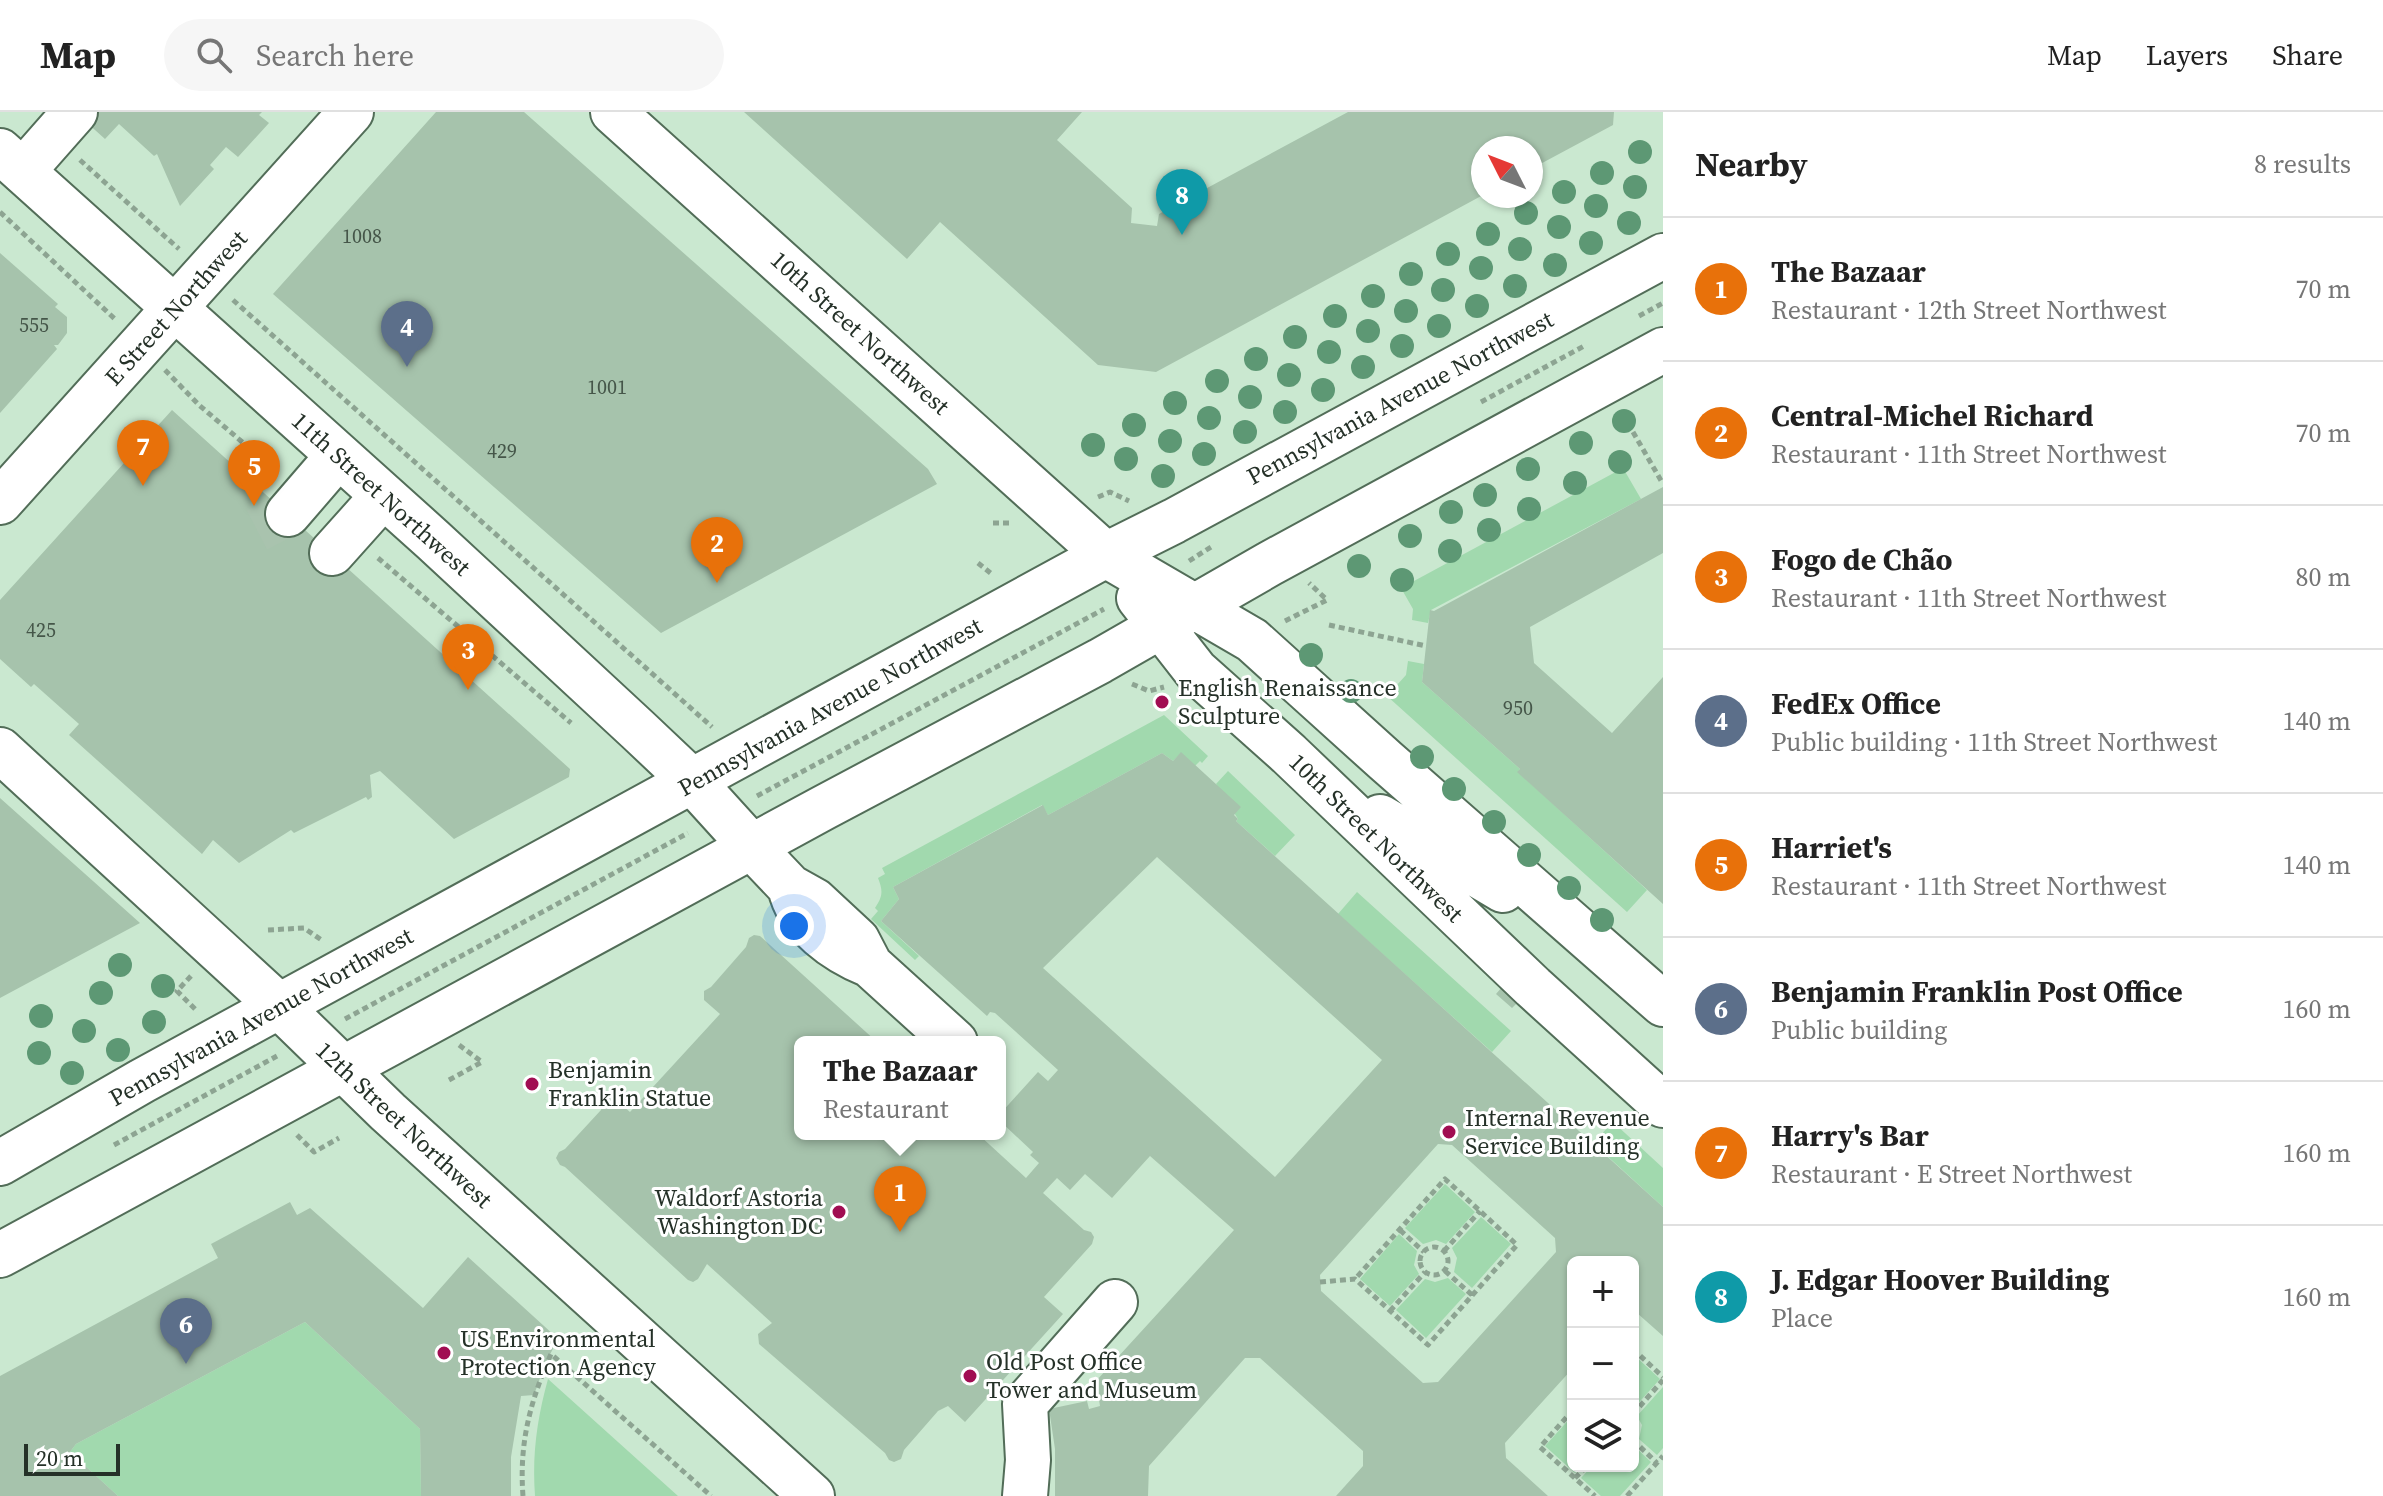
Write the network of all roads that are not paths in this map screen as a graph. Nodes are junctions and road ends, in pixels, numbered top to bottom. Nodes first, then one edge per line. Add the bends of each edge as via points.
1 (75, 112) edge
2 (351, 112) edge
3 (613, 112) edge
4 (12, 161) edge
5 (1663, 256) edge
6 (175, 309) junction
7 (1649, 334) edge
8 (338, 456) junction
9 (383, 496) junction
10 (0, 502) edge
11 (296, 504) road end
12 (340, 543) road end
13 (1106, 555) junction
14 (1179, 617) junction
15 (0, 750) edge
16 (1289, 754) junction
17 (693, 782) junction
18 (752, 847) junction
19 (1663, 1004) edge
20 (280, 1007) junction
21 (1663, 1025) edge
22 (948, 1036) edge
23 (342, 1069) junction
24 (1663, 1105) edge
25 (0, 1163) edge
26 (0, 1255) edge
27 (1115, 1302) dead end
28 (812, 1496) edge
29 (1025, 1496) edge

1 - 4 main road
2 - 6 main road, E Street Northwest
3 - 13 main road, 10th Street Northwest
4 - 6 main road, 11th Street Northwest
5 - 13 main road, Pennsylvania Avenue Northwest
6 - 8 main road, 11th Street Northwest
6 - 10 main road, E Street Northwest
7 - 14 main road
8 - 9 main road, 11th Street Northwest
8 - 11 main road
9 - 12 main road
9 - 17 main road, 11th Street Northwest
13 - 14 main road, 10th Street Northwest
13 - 17 main road, Pennsylvania Avenue Northwest
14 - 16 main road, 10th Street Northwest via 1196,671
14 - 18 main road
14 - 19 main road, 10th Street Northwest via 1252,640
15 - 20 main road, 12th Street Northwest
16 - 21 main road via 1399,830 1532,910
16 - 24 main road, 10th Street Northwest
17 - 18 main road, 11th Street Northwest
17 - 20 main road, Pennsylvania Avenue Northwest
18 - 22 main road, 11th Street Northwest via 790,887 801,916 843,954 870,965
18 - 23 main road
20 - 23 main road, 12th Street Northwest
20 - 25 main road, Pennsylvania Avenue Northwest
23 - 26 main road
23 - 28 main road, 12th Street Northwest
27 - 29 main road via 1025,1404

